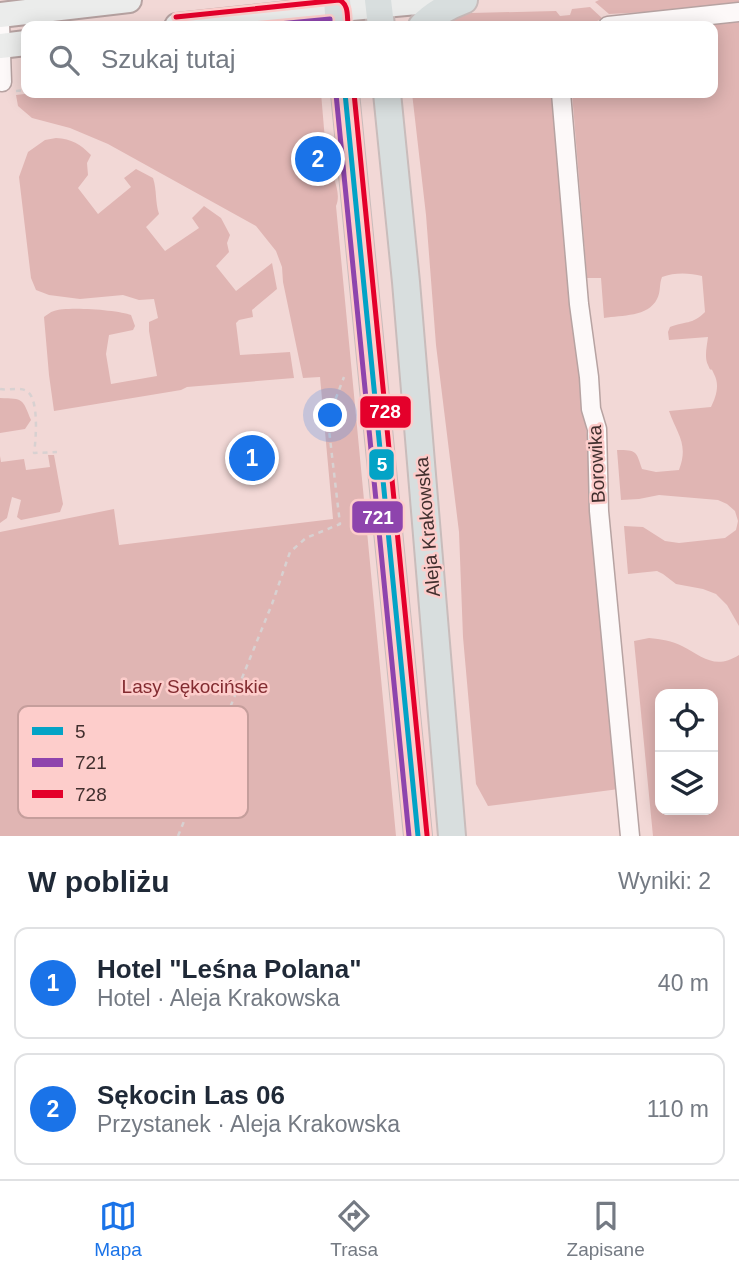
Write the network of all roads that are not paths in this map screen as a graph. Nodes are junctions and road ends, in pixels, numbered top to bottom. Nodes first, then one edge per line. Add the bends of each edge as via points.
1 (129, 0) edge
2 (439, 0) edge
3 (464, 0) edge
4 (379, 11) edge
5 (338, 12) edge
6 (739, 12) edge
7 (0, 15) edge
8 (234, 21) edge
9 (427, 21) edge
10 (655, 21) edge
11 (1, 38) edge
12 (21, 42) edge
13 (2, 82) dead end
14 (345, 98) edge
15 (561, 98) edge
16 (390, 100) edge
17 (418, 836) edge
18 (452, 836) edge
19 (630, 836) edge

1 - 7 main road
2 - 4 main road
3 - 9 main road
4 - 5 main road
5 - 8 main road
6 - 10 street
11 - 12 main road
11 - 13 street
14 - 17 main road, Aleja Krakowska
15 - 19 street, Borowika via 579,304 597,429 599,511
16 - 18 main road, Aleja Krakowska

